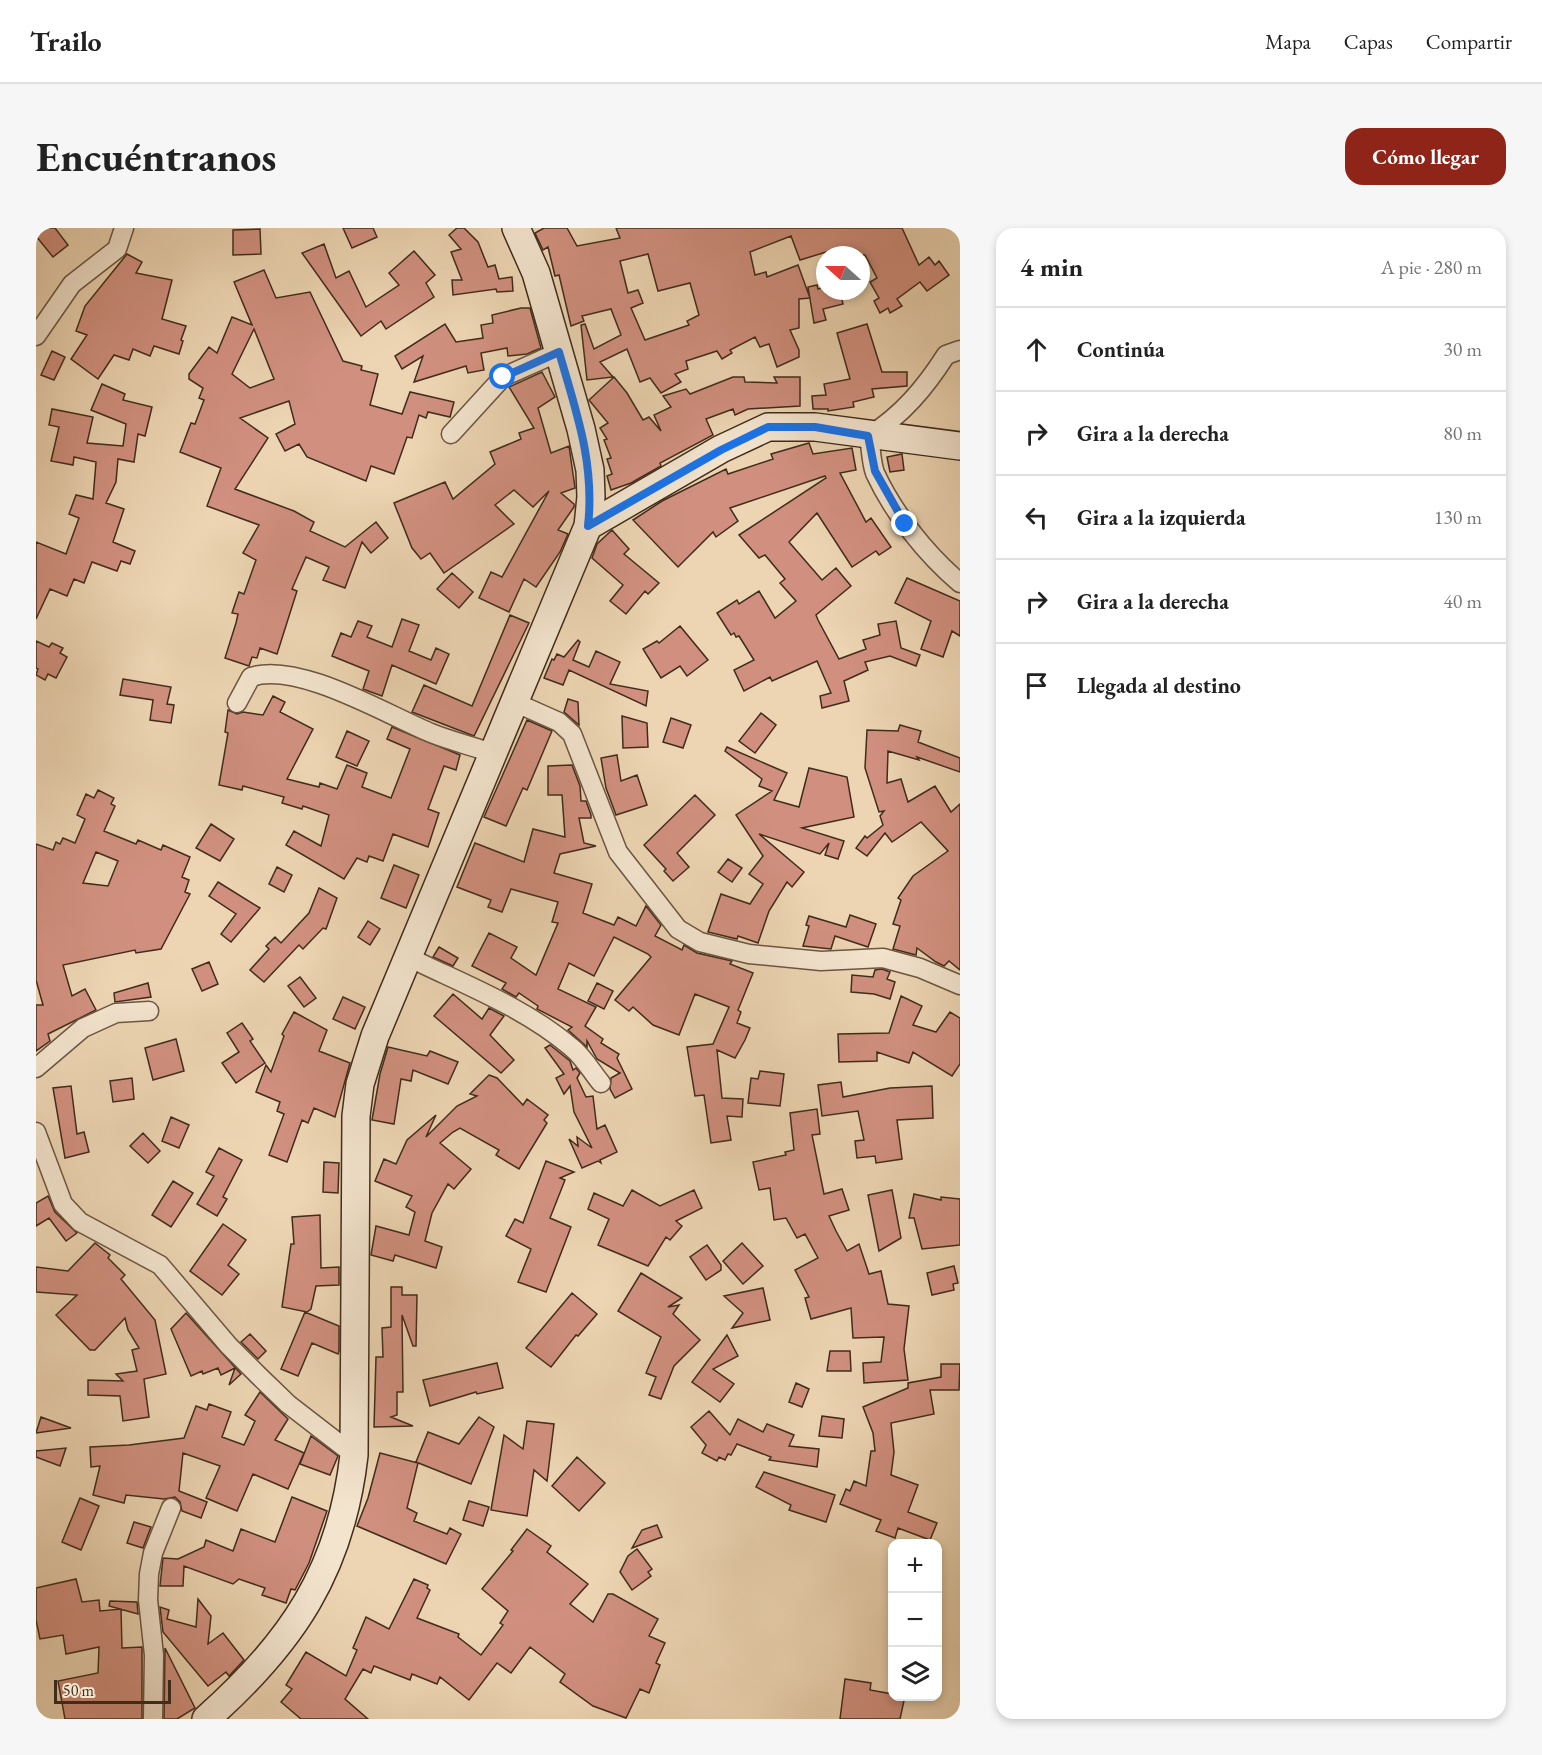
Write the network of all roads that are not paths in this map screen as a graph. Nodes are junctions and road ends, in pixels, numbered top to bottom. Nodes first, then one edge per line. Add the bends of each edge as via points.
1 (124, 228) edge
2 (516, 228) edge
3 (36, 336) edge
4 (960, 351) edge
5 (559, 352) junction
6 (451, 434) dead end
7 (868, 436) junction
8 (960, 446) edge
9 (588, 526) junction
10 (960, 583) edge
11 (514, 702) junction
12 (237, 703) dead end
13 (492, 753) junction
14 (408, 957) junction
15 (960, 985) edge
16 (149, 1011) dead end
17 (36, 1068) edge
18 (601, 1083) dead end
19 (36, 1132) edge
20 (354, 1455) junction
21 (171, 1509) dead end
22 (153, 1719) edge
23 (206, 1719) edge

1 - 3 street via 117,249 72,284
2 - 5 street via 536,273
4 - 7 street via 946,355 926,387 890,423
5 - 6 street via 503,377
5 - 9 street via 590,470
7 - 8 street
7 - 9 street via 815,427 768,427
7 - 10 street via 875,471 905,524
9 - 11 street
11 - 13 street
11 - 15 street via 559,722 572,734 618,852 678,929 700,942 749,954 821,961 883,958
12 - 13 street via 251,677 262,673 307,680 344,691 433,734
13 - 14 street
14 - 18 street via 510,1007 548,1031 573,1048
14 - 20 street via 360,1084
16 - 17 street via 116,1013 83,1028
19 - 20 street via 63,1204 80,1222 160,1265 229,1346 288,1404
20 - 23 street via 340,1528 322,1575 299,1617 276,1650
21 - 22 street via 149,1574

